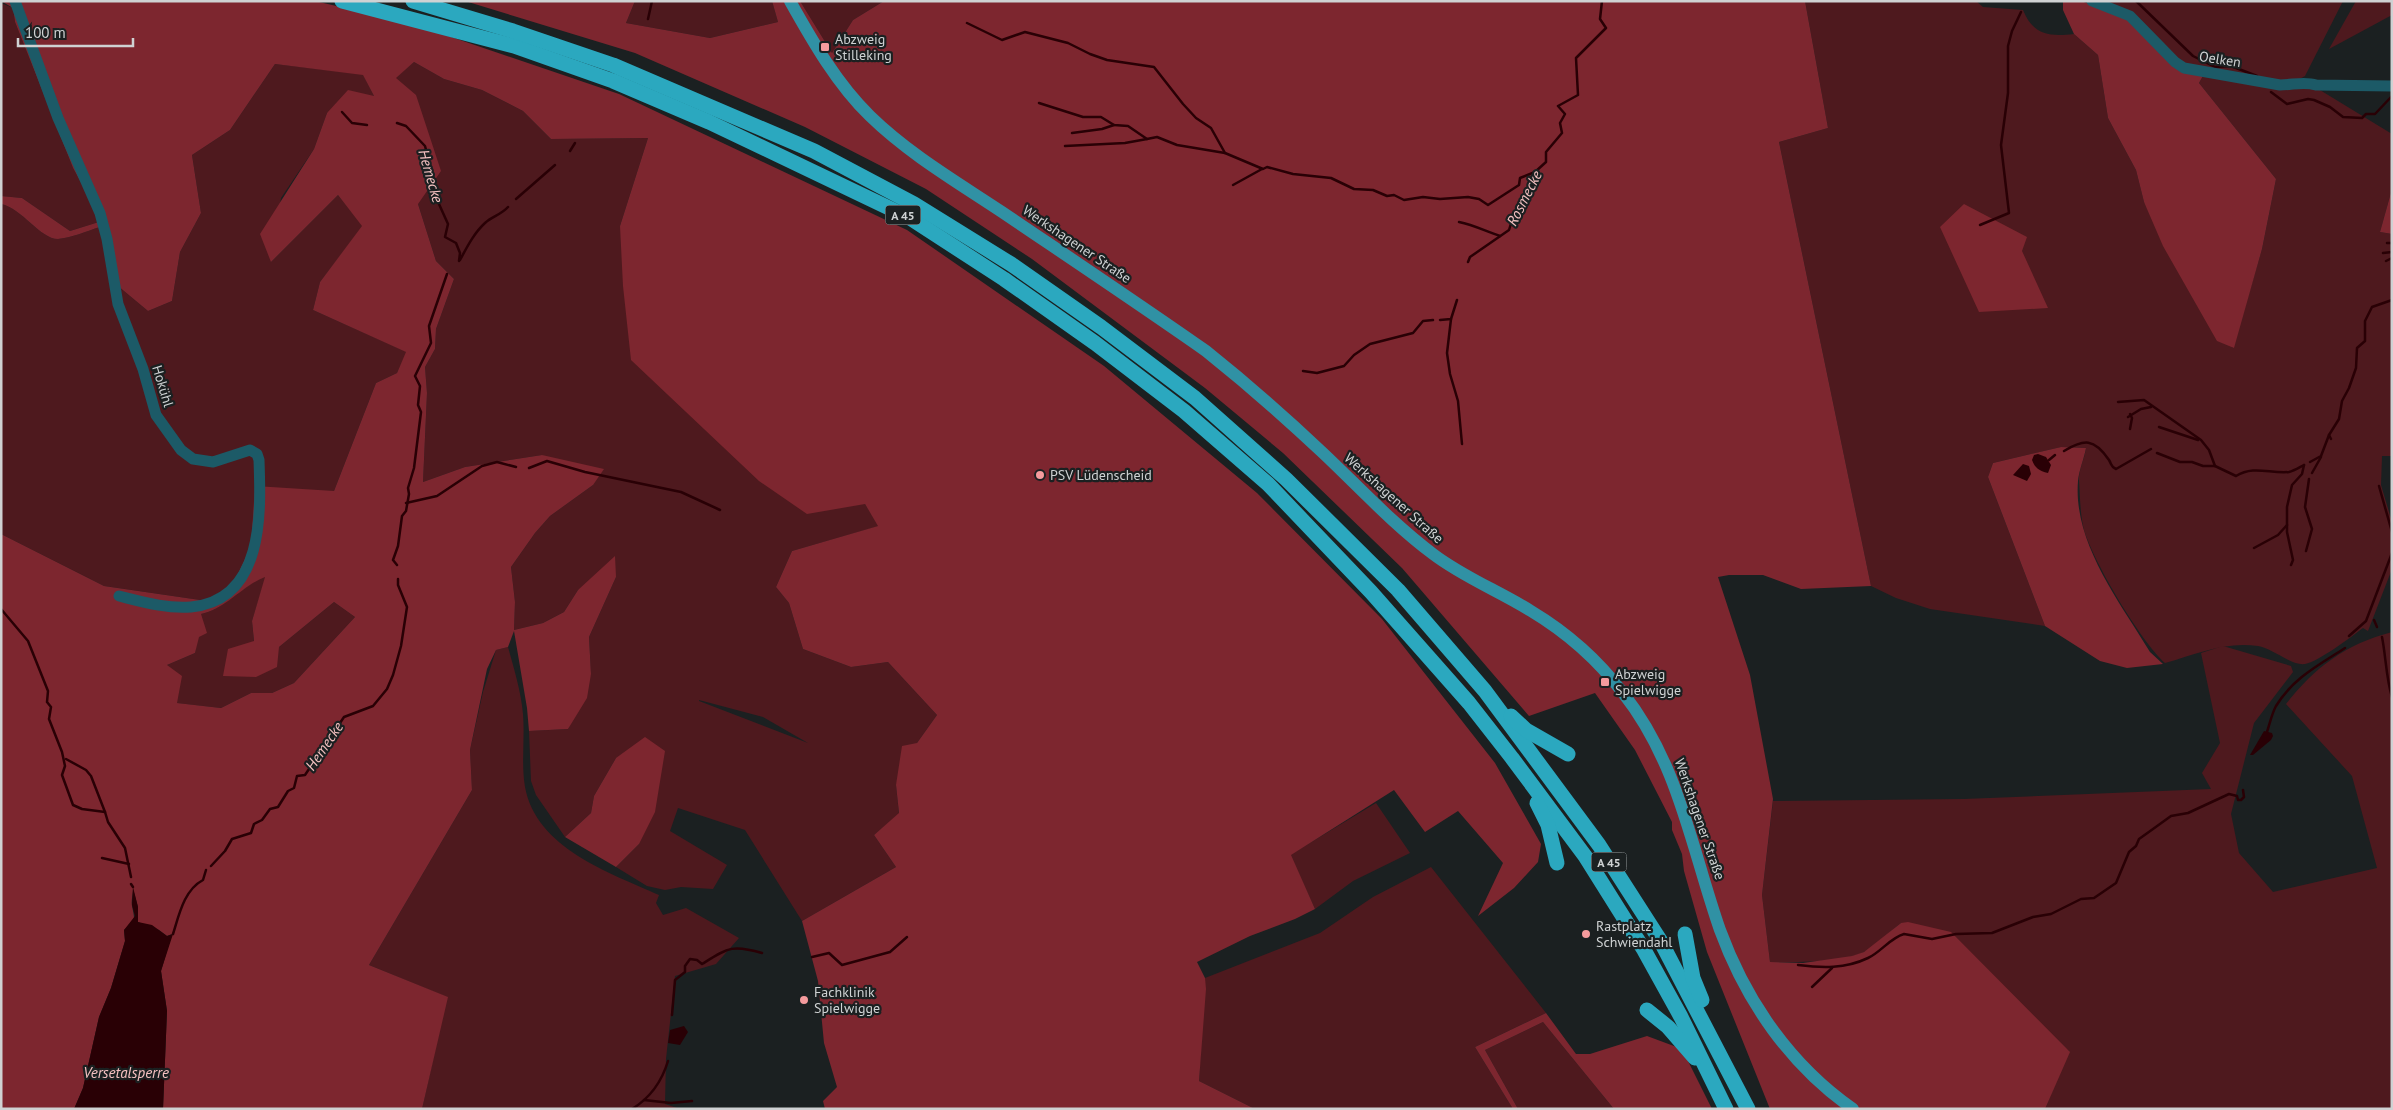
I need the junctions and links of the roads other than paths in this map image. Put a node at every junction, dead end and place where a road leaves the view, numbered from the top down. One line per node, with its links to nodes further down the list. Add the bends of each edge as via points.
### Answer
1 (15, 1): 7 (street, Hokühl, via 58,118 100,213 118,304 143,369 156,415 181,450 193,459 213,462 250,450 257,454 259,460 255,547 247,571 235,586 217,599 190,607 161,606)
2 (342, 1): 10 (highway, A 45, via 514,46 613,81 717,126 917,223 1004,279 1184,412 1268,484 1371,592 1469,702)
3 (413, 1): 8 (highway, A 45, via 613,65 724,111 814,151 906,200 1011,264 1102,327 1195,398 1286,479 1398,590)
4 (790, 1): 18 (main road, Werkshagener Straße, via 844,86 891,135 1206,350 1433,554 1553,626 1598,663 1636,710 1667,765 1720,929 1751,998 1794,1057)
5 (2092, 1): 6 (street, Oelken, via 2130,16 2184,68 2280,84)
6 (2392, 86)
7 (119, 596)
8 (1485, 691): 9 (highway, via 1526,730); 14 (highway, A 45, via 1599,845 1660,940)
9 (1568, 754)
10 (1512, 758): 11 (highway, via 1548,825); 15 (highway, A 45, via 1585,856 1644,950)
11 (1557, 863)
12 (1685, 934): 14 (highway, via 1692,978 1711,1019)
13 (1647, 1010): 15 (highway, via 1691,1051)
14 (1715, 1044): 17 (highway, A 45)
15 (1715, 1084): 16 (highway, A 45)
16 (1726, 1109)
17 (1748, 1109)
18 (1853, 1109)

